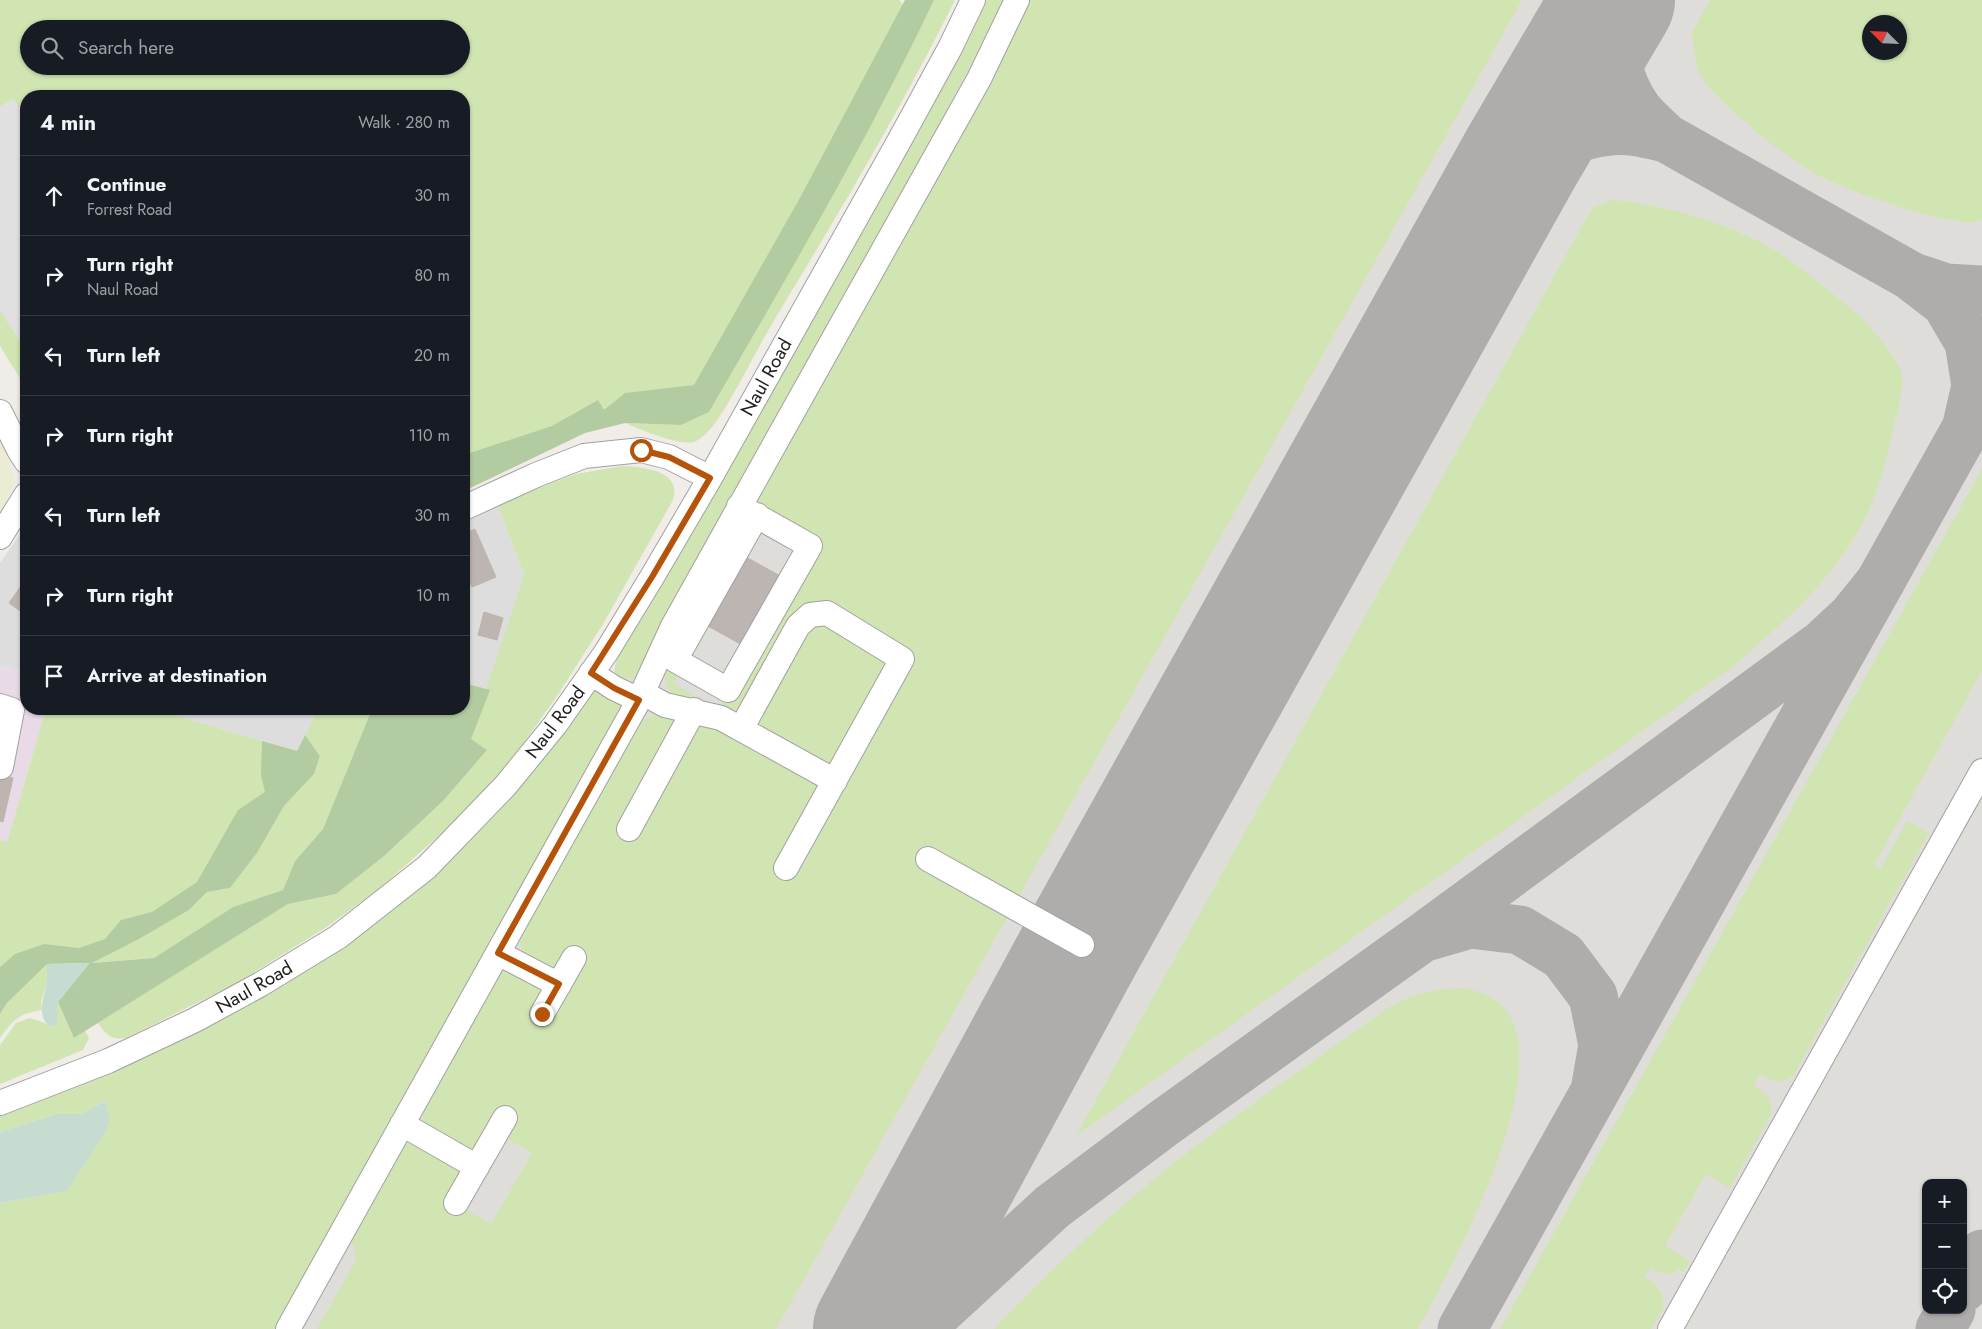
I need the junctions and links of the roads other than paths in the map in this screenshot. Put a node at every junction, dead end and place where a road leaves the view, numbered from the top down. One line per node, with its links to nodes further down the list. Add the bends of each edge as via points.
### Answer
1 (973, 0): 5 (street, Naul Road, via 898,144)
2 (1017, 0): 8 (street)
3 (0, 412): 4 (street)
4 (20, 452)
5 (710, 478): 7 (street, via 669,457 641,450 584,456); 10 (street, Naul Road)
6 (20, 505): 9 (street)
7 (470, 505)
8 (748, 511): 8 (street, via 810,546 728,690 675,660); 11 (street, via 673,626)
9 (0, 537)
10 (591, 673): 11 (street, via 614,688); 26 (street, Naul Road, via 555,725 506,785 427,867 338,937 195,1020 108,1061)
11 (641, 696): 13 (street, via 665,705); 22 (street)
12 (0, 706): 15 (street, via 12,710)
13 (694, 710): 14 (street, via 721,718); 18 (street)
14 (741, 729): 17 (street); 17 (street, via 798,626 810,615 827,613 902,659)
15 (1, 767)
16 (1982, 771): 32 (street)
17 (835, 781): 20 (street)
18 (629, 829)
19 (928, 859): 21 (street)
20 (786, 868)
21 (1082, 946)
22 (498, 953): 24 (street); 28 (street)
23 (574, 958): 24 (street)
24 (559, 984): 25 (street)
25 (542, 1014)
26 (0, 1103)
27 (505, 1118): 29 (street)
28 (402, 1124): 29 (street); 31 (street)
29 (477, 1167): 30 (street)
30 (456, 1203)
31 (288, 1329)
32 (1670, 1329)

